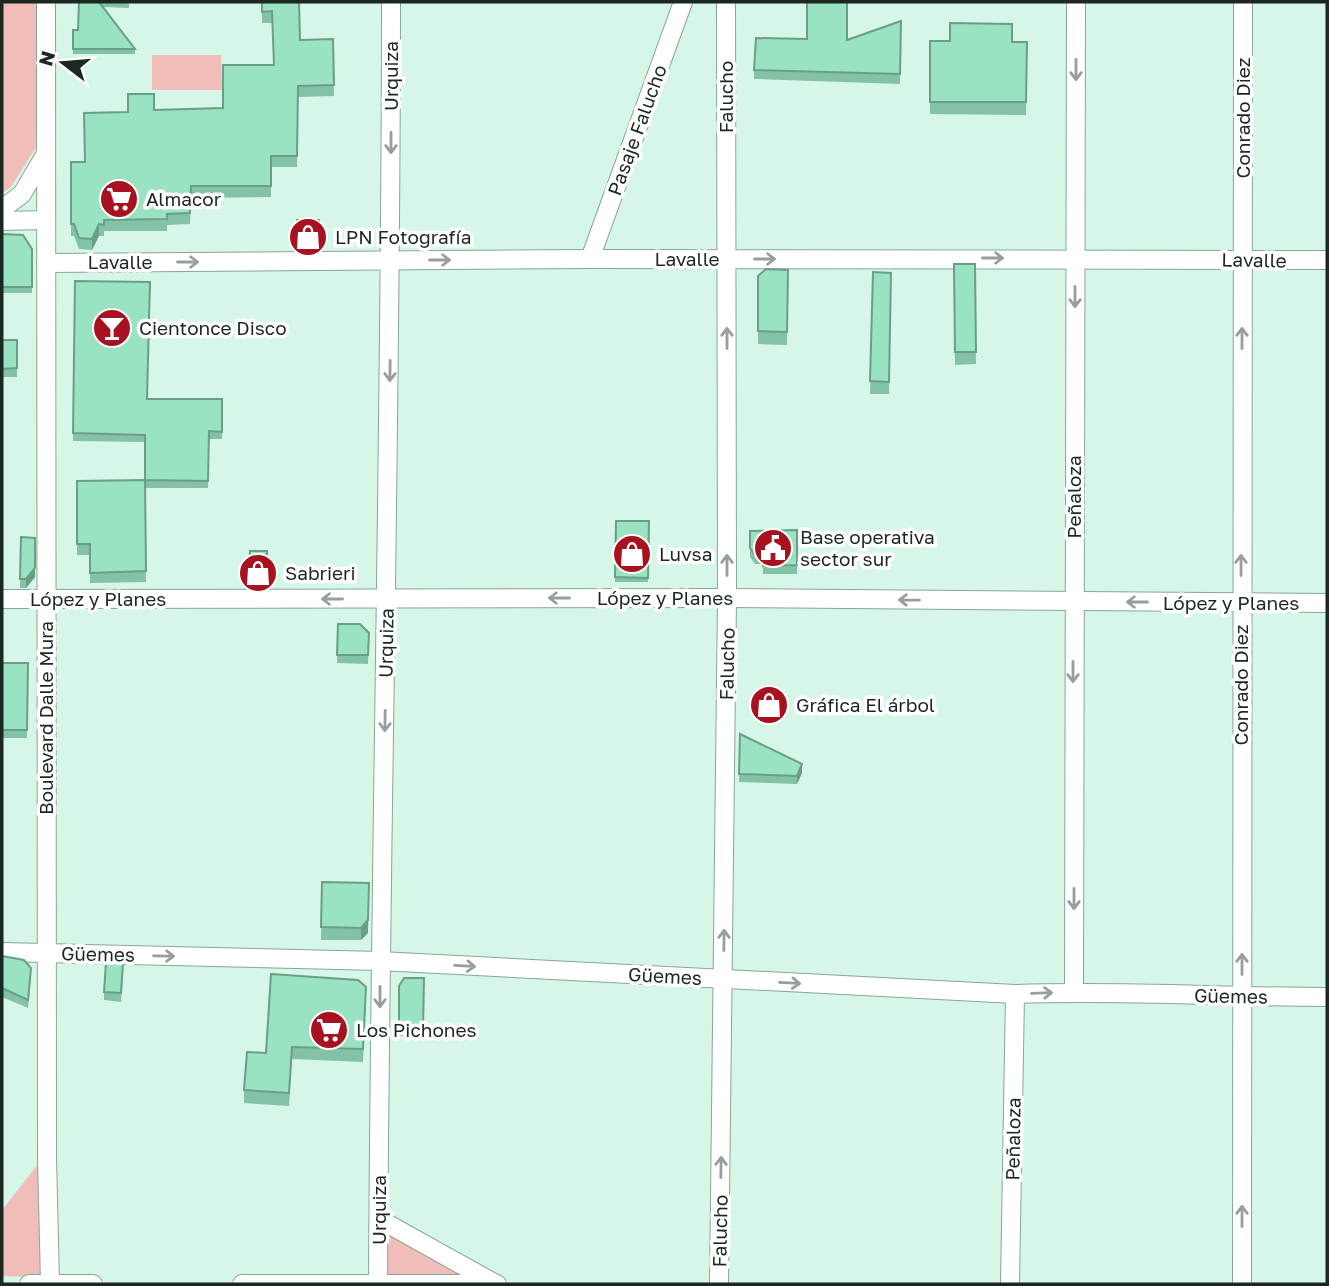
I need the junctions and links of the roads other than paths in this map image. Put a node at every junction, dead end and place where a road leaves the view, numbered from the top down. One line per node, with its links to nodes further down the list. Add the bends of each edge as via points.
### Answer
1 (46, 2): 7 (street, Boulevard Dalle Mura)
2 (391, 2): 15 (street, Urquiza, one-way to 15)
3 (683, 2): 12 (street, Pasaje Falucho)
4 (726, 2): 13 (street, Falucho)
5 (1076, 2): 11 (street, Peñaloza, one-way to 11)
6 (1243, 2): 14 (street, Conrado Diez)
7 (47, 152): 8 (street, via 22,194); 9 (street, Boulevard Dalle Mura)
8 (2, 209)
9 (46, 220): 10 (street); 17 (street, Boulevard Dalle Mura)
10 (2, 221)
11 (1076, 258): 13 (street, Lavalle, one-way to 11); 14 (street, Lavalle); 22 (street, Peñaloza, one-way to 22)
12 (590, 259): 13 (street, Lavalle); 15 (street, Lavalle, one-way to 12)
13 (727, 259): 19 (street, Falucho, one-way to 13)
14 (1242, 259): 16 (street, Lavalle); 23 (street, Conrado Diez, one-way to 14)
15 (391, 260): 17 (street, Lavalle, one-way to 15); 18 (street, Urquiza, one-way to 18)
16 (1327, 260)
17 (46, 263): 21 (street, Boulevard Dalle Mura)
18 (387, 598): 19 (street, López y Planes, one-way to 18); 21 (street, López y Planes, one-way to 21); 27 (street, Urquiza, one-way to 27)
19 (727, 598): 22 (street, López y Planes, one-way to 19); 28 (street, Falucho, one-way to 19)
20 (2, 599): 21 (street, López y Planes)
21 (46, 599): 26 (street, Boulevard Dalle Mura)
22 (1073, 602): 23 (street, López y Planes, one-way to 22); 29 (street, Peñaloza, one-way to 29)
23 (1241, 603): 24 (street, López y Planes); 31 (street, Conrado Diez, one-way to 23)
24 (1327, 603)
25 (2, 952): 26 (street, Güemes)
26 (47, 953): 27 (street, Güemes, one-way to 27); 35 (street, Boulevard Dalle Mura)
27 (380, 961): 28 (street, Güemes, one-way to 28); 33 (street, Urquiza, one-way to 33)
28 (724, 979): 30 (street, Güemes, one-way to 30); 40 (street, Falucho, one-way to 28)
29 (1074, 992): 30 (street, Güemes, one-way to 29); 31 (street, Güemes)
30 (1015, 994): 41 (street, Peñaloza)
31 (1242, 997): 32 (street, Güemes); 42 (street, Conrado Diez, one-way to 31)
32 (1327, 997)
33 (379, 1219): 38 (street, Urquiza); 39 (street)
34 (29, 1284): 35 (street)
35 (50, 1284): 36 (street)
36 (93, 1284)
37 (242, 1284): 38 (street)
38 (379, 1284): 39 (street)
39 (497, 1284)
40 (719, 1284)
41 (1010, 1284)
42 (1242, 1284)

